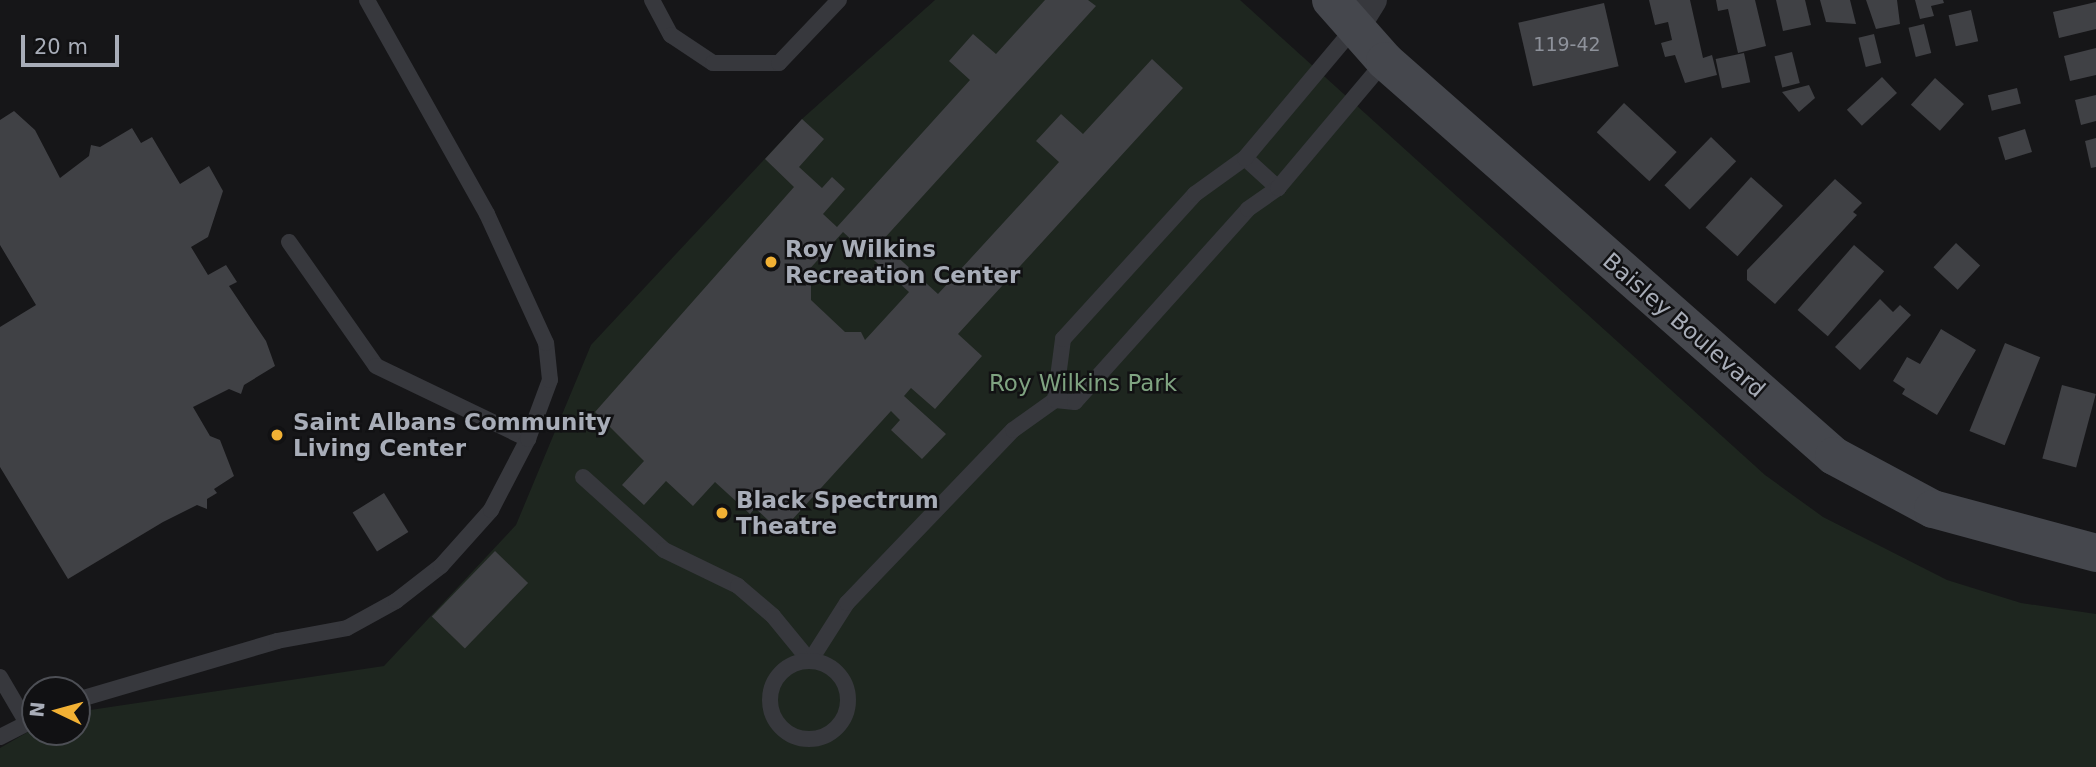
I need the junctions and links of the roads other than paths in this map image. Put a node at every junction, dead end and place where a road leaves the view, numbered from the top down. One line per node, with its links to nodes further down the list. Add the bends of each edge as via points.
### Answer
1 (367, 0): 10 (lane, via 487,214 546,343 550,380)
2 (652, 0): 3 (lane, via 671,35 713,63 779,63)
3 (839, 0)
4 (1353, 9): 5 (street, Baisley Boulevard); 6 (lane)
5 (1385, 61): 7 (lane); 12 (street, Baisley Boulevard, via 1834,456 1933,509)
6 (1245, 158): 7 (lane); 9 (lane, via 1195,194 1063,339)
7 (1278, 188): 9 (lane, via 1248,209 1075,402)
8 (289, 242): 10 (lane, via 376,366)
9 (1055, 400): 13 (lane, via 1013,430 847,603)
10 (528, 439): 15 (lane, via 491,510 441,566 396,601 347,628 278,641)
11 (583, 477): 13 (lane, via 664,550 738,586 773,616)
12 (2096, 553)
13 (810, 661): 13 (lane, via 785,669 771,691 781,728 804,740 830,734 849,702 833,668)
14 (0, 677): 16 (lane)
15 (91, 697)
16 (21, 707)
17 (21, 726): 18 (lane)
18 (0, 737)

